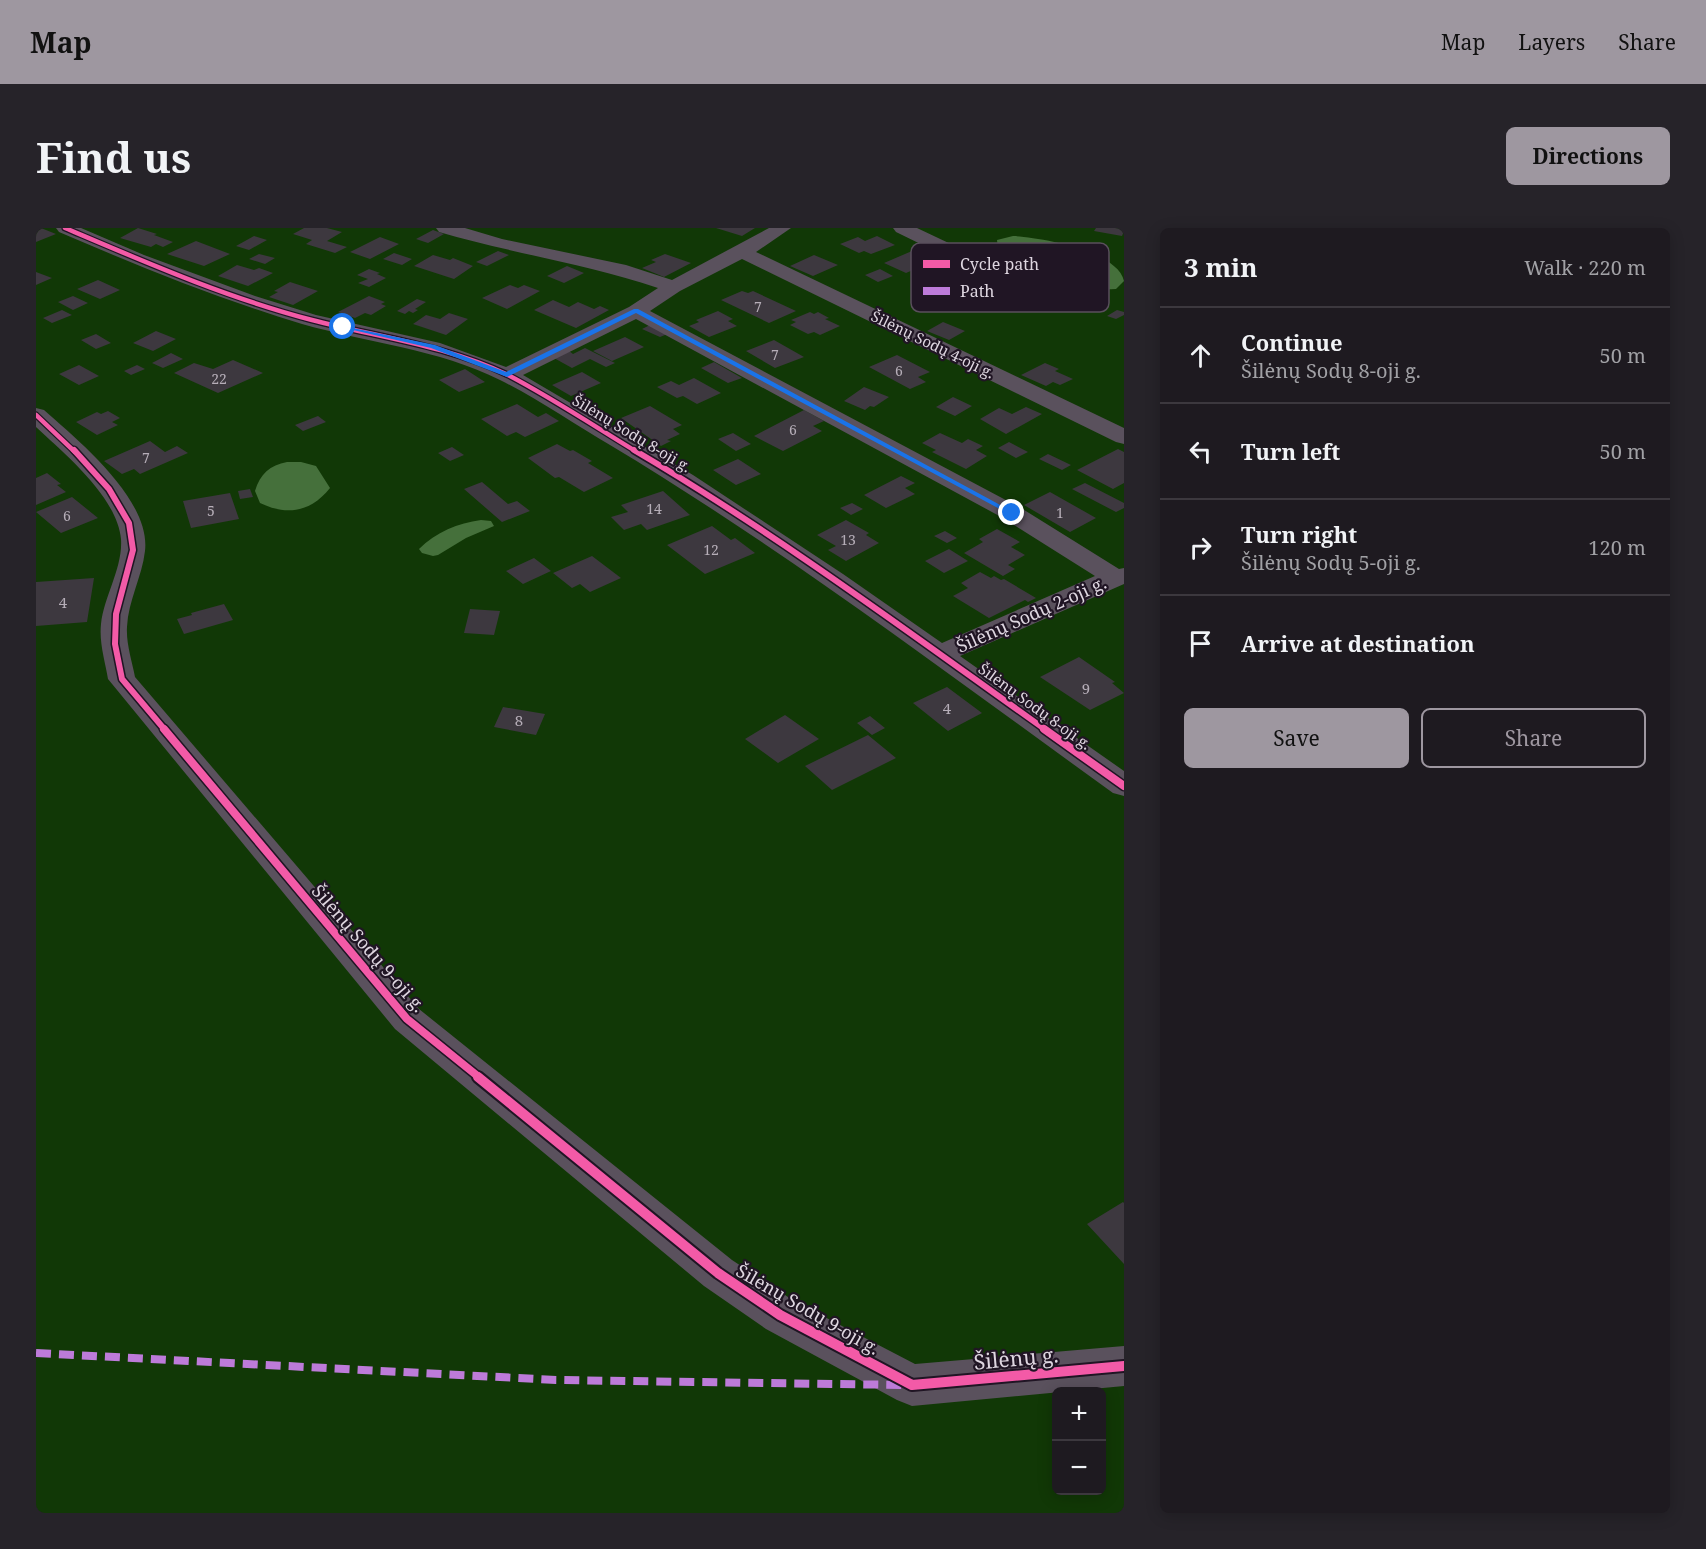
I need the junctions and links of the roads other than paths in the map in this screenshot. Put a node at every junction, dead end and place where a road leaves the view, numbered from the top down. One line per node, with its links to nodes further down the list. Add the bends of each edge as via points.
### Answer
1 (65, 228): 9 (street, Šilėnų Sodų 8-oji g., via 248,300 322,322 433,347)
2 (445, 228): 7 (street, via 499,244 619,269)
3 (782, 228): 6 (street)
4 (902, 228): 5 (street)
5 (933, 243)
6 (742, 252): 7 (street); 11 (street, Šilėnų Sodų 4-oji g.)
7 (673, 287): 8 (street)
8 (636, 311): 9 (street); 12 (street, via 1012,513)
9 (507, 375): 13 (street, Šilėnų Sodų 8-oji g., via 685,480)
10 (36, 415): 16 (street, Šilėnų Sodų 9-oji g., via 69,445 122,505 133,539 113,626 122,679 407,1019 718,1274 780,1315)
11 (1124, 437)
12 (1119, 577): 13 (street, Šilėnų Sodų 2-oji g.)
13 (940, 654): 14 (street, Šilėnų Sodų 8-oji g.)
14 (1124, 786)
15 (1124, 1366): 16 (street, Šilėnų g.)
16 (912, 1385)

